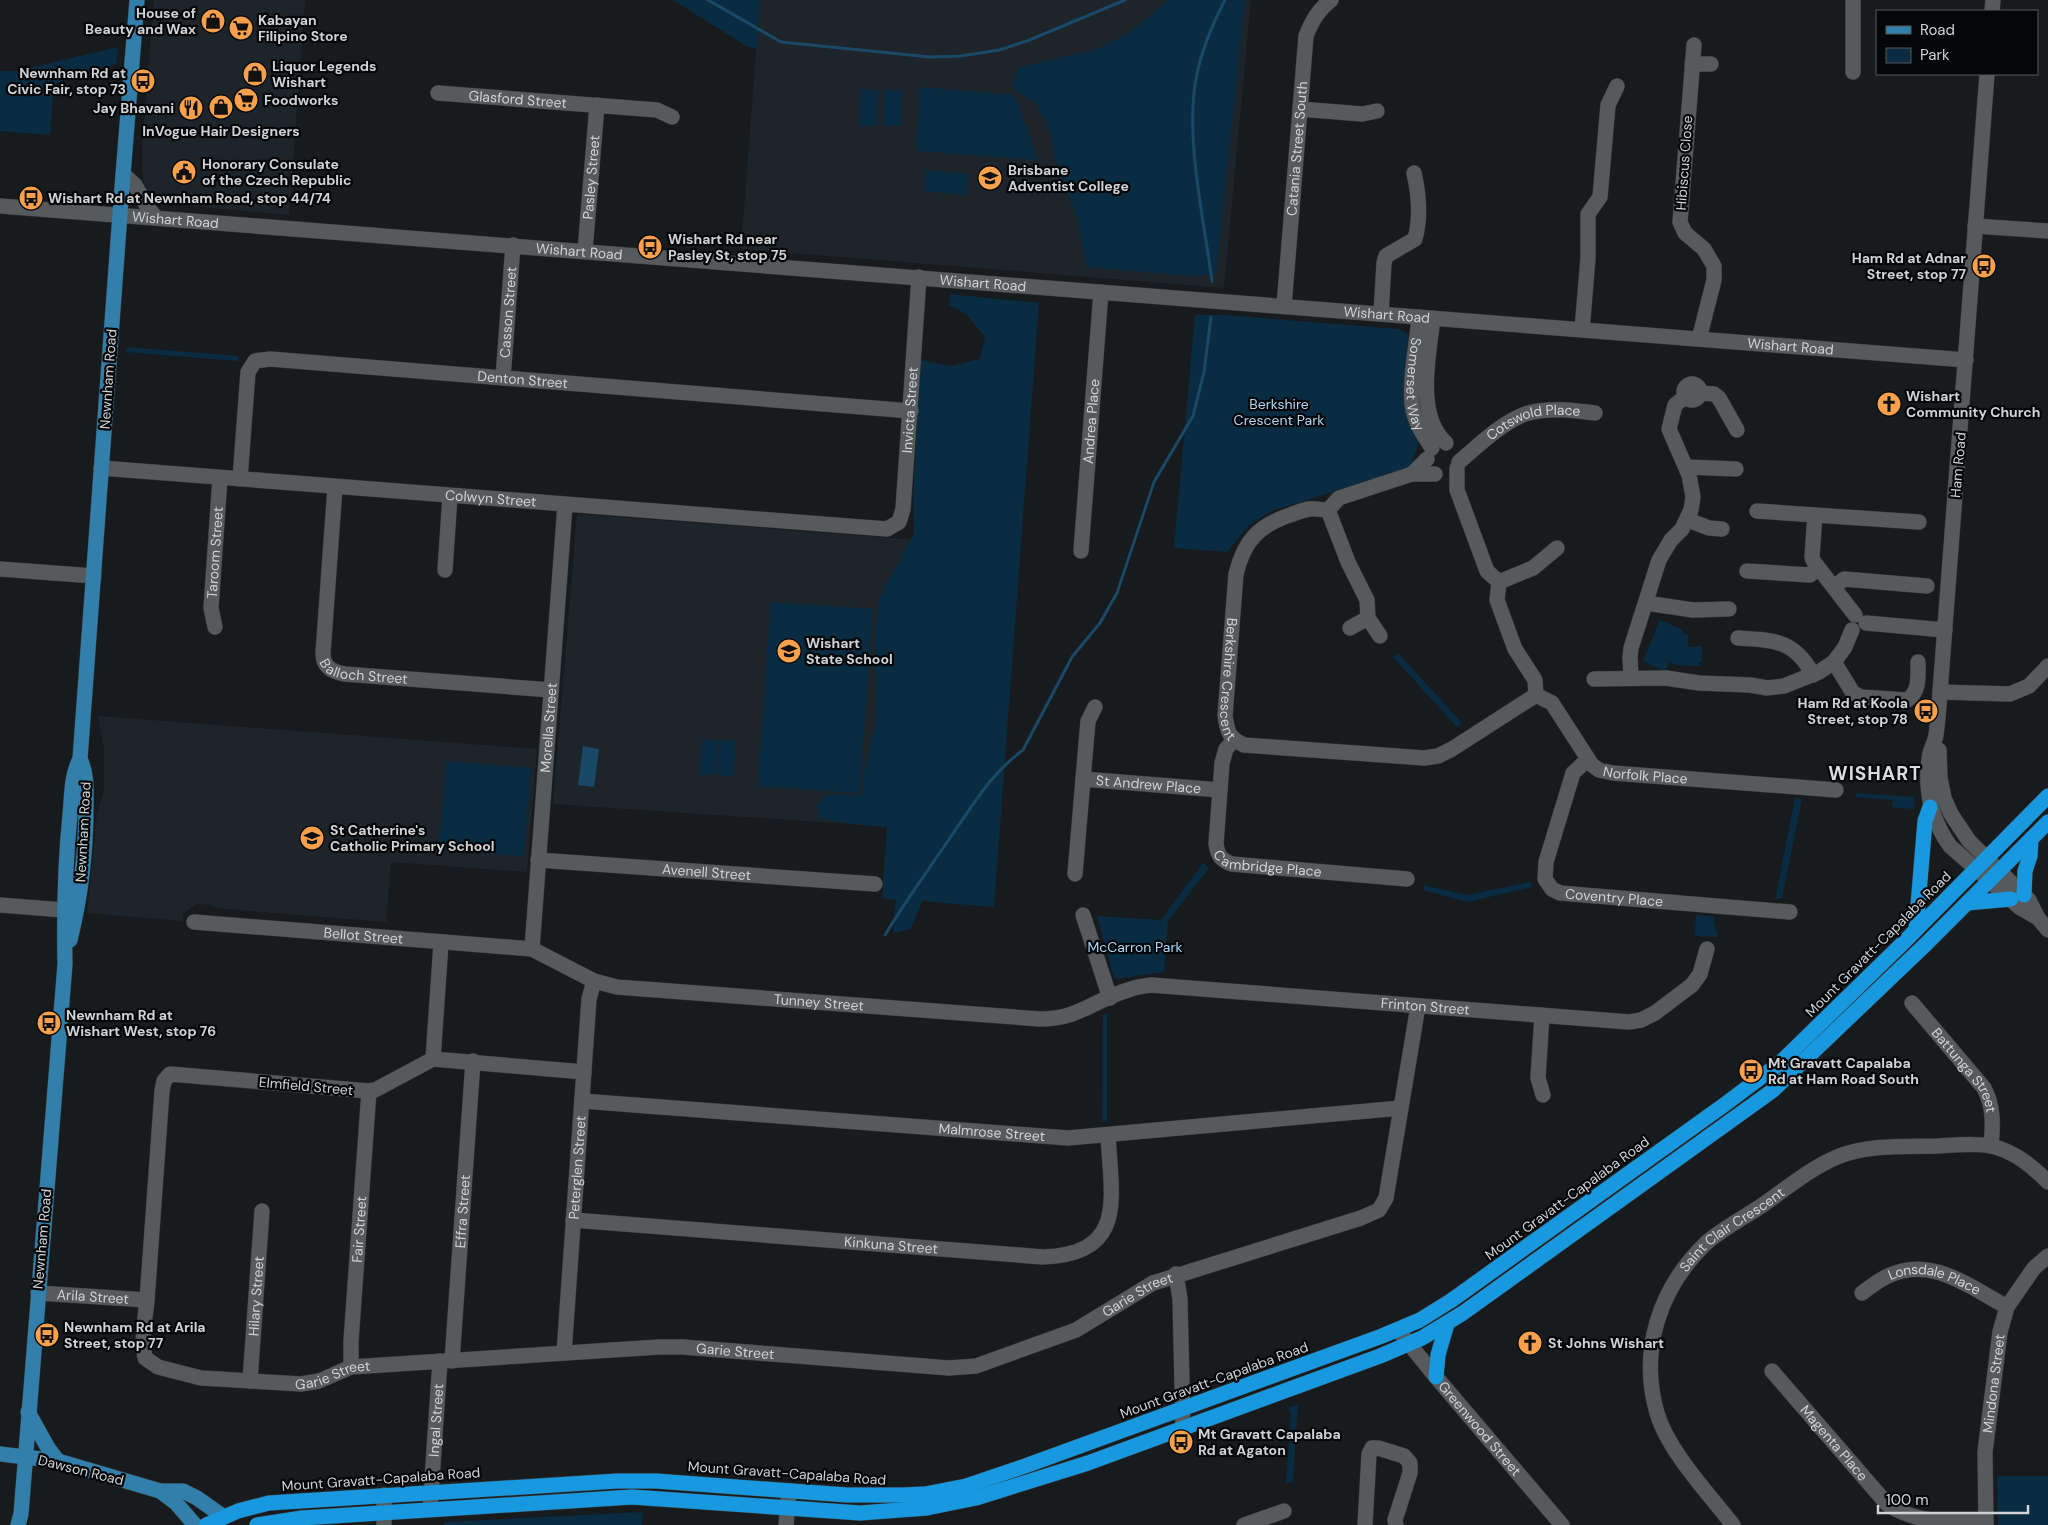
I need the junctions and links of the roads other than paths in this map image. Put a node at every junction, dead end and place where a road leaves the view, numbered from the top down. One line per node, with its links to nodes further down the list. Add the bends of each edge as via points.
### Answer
1 (138, 0): 16 (main road, Newnham Road)
2 (1331, 0): 12 (street, Catania Street South, via 1321,7 1306,36)
3 (1853, 0): 7 (street)
4 (1694, 45): 5 (street, Hibiscus Close)
5 (1692, 64): 6 (street); 30 (street, Hibiscus Close, via 1680,222 1685,233 1709,255 1715,273)
6 (1711, 64)
7 (1853, 72)
8 (1987, 75): 20 (street, Ham Road)
9 (1617, 86): 29 (street, via 1608,105 1600,196 1588,214)
10 (438, 93): 11 (street, Glasford Street)
11 (597, 105): 14 (street, Glasford Street, via 657,110); 23 (street, Pasley Street)
12 (1300, 109): 13 (street, via 1362,114); 26 (street, Catania Street South)
13 (1377, 111)
14 (672, 117)
15 (1414, 173): 27 (street, via 1419,195 1418,228 1415,239 1386,256)
16 (123, 174): 18 (main road, Newnham Road); 19 (street, via 135,185)
17 (0, 206): 18 (street, Wishart Road)
18 (120, 215): 19 (street, Wishart Road); 40 (main road, Newnham Road)
19 (156, 218): 22 (street, Wishart Road)
20 (1975, 226): 21 (street); 31 (street, Ham Road)
21 (2048, 231)
22 (513, 246): 23 (street, Wishart Road); 32 (street, Casson Street)
23 (585, 251): 24 (street, Wishart Road)
24 (919, 277): 25 (street, Wishart Road); 33 (street, Invicta Street)
25 (1101, 292): 26 (street, Wishart Road); 58 (street, Andrea Place)
26 (1284, 306): 27 (street, Wishart Road)
27 (1380, 314): 28 (street, Wishart Road)
28 (1426, 317): 29 (street, Wishart Road); 37 (street, Somerset Way, via 1426,384)
29 (1582, 330): 30 (street, Wishart Road)
30 (1698, 339): 31 (street, Wishart Road)
31 (1966, 360): 73 (street, Ham Road)
32 (503, 378): 33 (street, Denton Street); 45 (street, Denton Street, via 270,359 255,361 248,372)
33 (911, 411): 56 (street, Invicta Street, via 903,509 899,522 893,528)
34 (1594, 413): 36 (street, Cotswold Place, via 1559,410 1525,414)
35 (1737, 430): 39 (street, via 1714,394 1693,395 1675,405 1669,429)
36 (1476, 447): 37 (street, Cotswold Place); 38 (street, Cotswold Place)
37 (1440, 450): 38 (street, via 1458,452); 42 (street); 43 (street, via 1429,468)
38 (1458, 465): 43 (street, via 1451,474); 47 (street)
39 (1687, 467): 41 (street); 53 (street, via 1693,497)
40 (101, 468): 44 (street, Colwyn Street); 63 (main road, Newnham Road)
41 (1736, 469)
42 (1412, 474): 43 (street); 50 (street, via 1339,498)
43 (1439, 475): 47 (street)
44 (220, 478): 45 (street, Colwyn Street); 71 (street, Taroom Street, via 211,608)
45 (240, 479): 46 (street, Colwyn Street)
46 (335, 487): 48 (street, Colwyn Street); 82 (street, Balloch Street, via 323,653 328,668 345,674)
47 (1457, 490): 64 (street, via 1487,571)
48 (450, 496): 49 (street, Colwyn Street); 61 (street)
49 (566, 505): 56 (street, Colwyn Street); 82 (street, Morella Street)
50 (1328, 510): 69 (street, via 1367,600); 87 (street, Berkshire Crescent, via 1309,509 1273,521 1259,531 1240,556 1225,716 1228,734)
51 (1757, 511): 52 (street)
52 (1815, 515): 54 (street); 59 (street, via 1812,557)
53 (1688, 520): 55 (street); 67 (street, via 1663,551)
54 (1919, 522)
55 (1722, 529)
56 (881, 530)
57 (1557, 548): 64 (street, via 1533,568)
58 (1081, 551)
59 (1818, 568): 62 (street, via 1810,575); 66 (street)
60 (0, 569): 63 (street)
61 (445, 570)
62 (1747, 571)
63 (94, 576): 88 (main road, Newnham Road)
64 (1499, 582): 84 (street, via 1497,600 1515,649 1535,680)
65 (1927, 586): 66 (street, via 1844,579)
66 (1834, 587): 70 (street)
67 (1646, 603): 68 (street, via 1693,610); 80 (street, via 1631,648)
68 (1729, 609)
69 (1368, 618): 72 (street); 74 (street)
70 (1858, 623): 73 (street); 76 (street)
71 (215, 627)
72 (1350, 628)
73 (1945, 630): 83 (street, Ham Road)
74 (1380, 636)
75 (1738, 638): 79 (street, via 1772,640 1789,646 1805,659)
76 (1834, 662): 77 (street, via 1853,694 1907,700 1916,690); 79 (street)
77 (1918, 662)
78 (2048, 666): 83 (street, via 2029,686 2010,694)
79 (1813, 675): 80 (street, via 1784,686 1767,688 1666,678)
80 (1631, 678): 81 (street)
81 (1594, 679)
82 (551, 690): 98 (street, Morella Street)
83 (1940, 692): 86 (street, Ham Road)
84 (1536, 695): 87 (street, Berkshire Crescent, via 1438,756 1424,758 1244,745); 89 (street, Norfolk Place, via 1552,703)
85 (1096, 707): 90 (street, via 1088,722)
86 (1936, 736): 94 (street, Ham Road, via 1930,752); 97 (street, Ham Road, via 1940,778 1947,806 1962,832)
87 (1234, 740): 91 (street, Cambridge Place, via 1226,749 1222,763)
88 (80, 759): 107 (main road, Newnham Road, via 74,771); 116 (main road, Newnham Road, via 86,771 86,835 81,888)
89 (1588, 759): 92 (street, Norfolk Place, via 1599,770 1613,773); 108 (street, Coventry Place, via 1572,773 1546,862 1545,879 1552,889 1560,893)
90 (1083, 779): 91 (street, St Andrew Place); 100 (street, St Andrew Place)
91 (1220, 790): 102 (street, Cambridge Place, via 1216,844 1217,854 1222,860 1232,864)
92 (1836, 790)
93 (2048, 796): 97 (highway, Mount Gravatt-Capalaba Road)
94 (1930, 807): 99 (street, Ham Road, via 1950,846); 111 (highway, via 1925,821)
95 (2048, 822): 96 (highway)
96 (2031, 839): 101 (highway); 104 (highway, via 2030,856)
97 (1987, 858): 99 (highway, Mount Gravatt-Capalaba Road); 101 (street, Ham Road)
98 (538, 860): 103 (street, Avenell Street); 114 (street, Morella Street)
99 (1976, 869): 101 (street, Ham Road); 111 (highway, Mount Gravatt-Capalaba Road)
100 (1075, 874)
101 (1995, 874): 104 (street); 105 (highway)
102 (1407, 879)
103 (874, 884)
104 (2018, 897): 105 (highway); 112 (street, via 2019,907 2038,918)
105 (1967, 903): 141 (highway, via 1772,1091)
106 (0, 905): 107 (street)
107 (64, 910): 116 (main road, Newnham Road)
108 (1790, 912)
109 (1083, 915): 118 (street)
110 (194, 922): 113 (street, Bellot Street)
111 (1916, 929): 142 (highway, Mount Gravatt-Capalaba Road, via 1796,1049 1763,1076 1452,1300)
112 (2048, 930)
113 (440, 942): 114 (street, Bellot Street); 122 (street)
114 (532, 949): 117 (street, Tunney Street)
115 (1707, 949): 121 (street, Frinton Street, via 1700,974 1692,985 1641,1020 1616,1022)
116 (65, 964): 137 (main road, Newnham Road)
117 (594, 981): 118 (street, Tunney Street, via 617,987 1040,1019 1072,1015); 124 (street, Peterglen Street, via 589,999)
118 (1110, 998): 120 (street, Frinton Street, via 1151,985)
119 (1912, 1003): 131 (street, Battunga Street, via 1991,1100)
120 (1418, 1006): 121 (street, Frinton Street); 129 (street, Garie Street)
121 (1542, 1015): 127 (street, via 1538,1078)
122 (433, 1058): 123 (street); 126 (street, Elmfield Street)
123 (473, 1061): 124 (street); 145 (street, Effra Street)
124 (584, 1072): 128 (street, Peterglen Street)
125 (170, 1074): 126 (street, Elmfield Street); 139 (street, Garie Street, via 162,1091)
126 (369, 1091): 146 (street, Fair Street)
127 (1543, 1095)
128 (582, 1101): 130 (street, Malmrose Street, via 1045,1138); 134 (street, Peterglen Street)
129 (1401, 1108): 130 (street, Malmrose Street); 136 (street, Garie Street, via 1386,1198 1379,1210)
130 (1108, 1135): 134 (street, Kinkuna Street, via 1112,1206 1109,1222 1091,1244 1063,1256)
131 (1991, 1146): 132 (street, Saint Clair Crescent, via 2019,1157); 175 (street, Saint Clair Crescent, via 1872,1148 1837,1157 1706,1244 1686,1267 1656,1320 1650,1350 1651,1382 1657,1414 1667,1437)
132 (2048, 1182)
133 (262, 1211): 149 (street, Hilary Street)
134 (573, 1220): 144 (street, Peterglen Street)
135 (2048, 1256): 140 (street, Mindona Street, via 2029,1274)
136 (1176, 1274): 144 (street, Garie Street, via 1140,1289 1076,1330 976,1366 949,1368 683,1347); 150 (street, via 1180,1299)
137 (38, 1293): 139 (street, Arila Street); 151 (main road, Newnham Road)
138 (1862, 1293): 140 (street, Lonsdale Place, via 1887,1276 1901,1271 1931,1269)
139 (147, 1300): 149 (street, Garie Street, via 142,1346 150,1363 158,1368 201,1378)
140 (2007, 1307): 166 (street, Mindona Street, via 1997,1351 1985,1452)
141 (1446, 1324): 143 (highway); 148 (highway)
142 (1398, 1330): 143 (street, Greenwood Street); 150 (highway, Mount Gravatt-Capalaba Road)
143 (1409, 1344): 148 (street, Greenwood Street); 152 (highway)
144 (564, 1353): 145 (street, Garie Street)
145 (446, 1361): 146 (street, Garie Street); 158 (street, Ingal Street)
146 (351, 1367): 149 (street, Garie Street, via 319,1381 301,1384)
147 (1772, 1371): 166 (street, Magenta Place, via 1886,1504 1913,1519)
148 (1436, 1377): 174 (street, Greenwood Street)
149 (250, 1381)
150 (1182, 1408): 152 (street); 157 (highway, Mount Gravatt-Capalaba Road, via 1025,1466 945,1491 873,1496)
151 (28, 1412): 154 (main road, Newnham Road); 155 (main road)
152 (1183, 1428): 160 (highway, via 1048,1476 950,1504 879,1512)
153 (0, 1454): 154 (main road, Dawson Road)
154 (25, 1456): 155 (main road, Dawson Road); 165 (main road, Newnham Road)
155 (58, 1461): 156 (main road, Dawson Road)
156 (160, 1491): 163 (main road, Dawson Road, via 183,1491); 167 (main road, Dawson Road, via 176,1503)
157 (789, 1491): 158 (highway, Mount Gravatt-Capalaba Road, via 630,1481); 160 (street)
158 (431, 1492): 159 (highway, Mount Gravatt-Capalaba Road); 161 (street, Ingal Street)
159 (384, 1494): 163 (highway, Mount Gravatt-Capalaba Road, via 269,1503); 164 (street)
160 (787, 1508): 161 (highway, via 632,1497); 170 (street)
161 (430, 1509): 164 (highway)
162 (1284, 1511): 171 (street)
163 (224, 1517): 168 (highway, Mount Gravatt-Capalaba Road)
164 (384, 1519): 169 (highway, via 290,1519)
165 (21, 1521)
166 (1986, 1522)
167 (195, 1525)
168 (206, 1525)
169 (257, 1525)
170 (786, 1525)
171 (1244, 1525)
172 (1365, 1525): 173 (street, via 1372,1448 1404,1456 1410,1463)
173 (1396, 1525)
174 (1562, 1525)
175 (1733, 1525)

